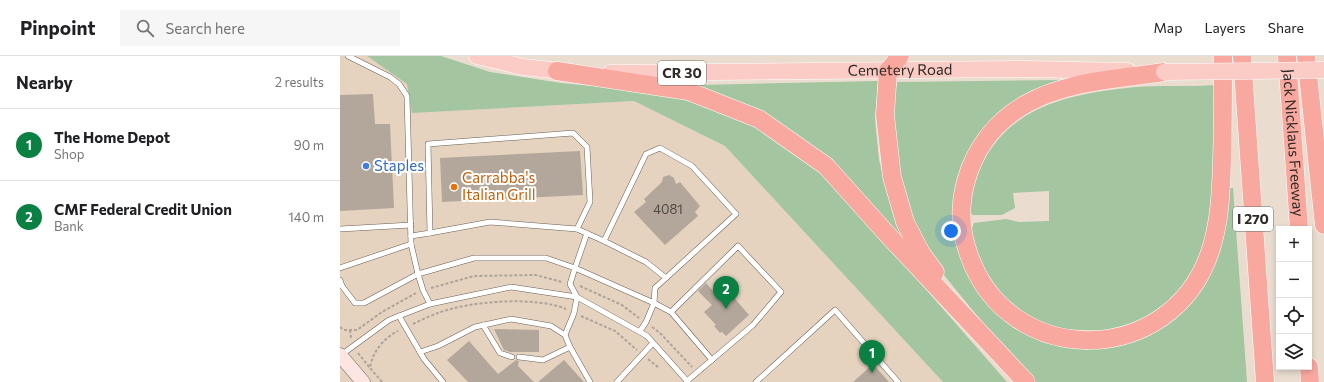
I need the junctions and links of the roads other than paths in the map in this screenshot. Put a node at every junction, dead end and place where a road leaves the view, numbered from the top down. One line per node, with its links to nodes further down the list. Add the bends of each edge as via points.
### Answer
1 (348, 56): 12 (lane, via 400,84 407,96)
2 (477, 56): 9 (main road, Cemetery Road / CR 30)
3 (900, 56): 10 (highway)
4 (1223, 56): 11 (highway, via 1223,134 1218,216 1210,252 1194,285 1171,311 1148,326 1122,336 1096,340 1068,339 1030,327 999,304 982,283 963,238 962,198 968,173 979,149 1008,115 1049,94 1078,85)
5 (1242, 56): 51 (highway, I 270)
6 (1287, 56): 14 (highway, Jack Nicklaus Freeway)
7 (1306, 56): 13 (highway)
8 (1324, 70): 11 (main road, Cemetery Road / CR 30, bridge)
9 (557, 71): 10 (main road, Cemetery Road / CR 30); 50 (highway, via 688,92 759,119 826,166)
10 (888, 72): 11 (main road, Cemetery Road / CR 30, via 1024,69); 50 (highway, via 885,115 888,142 892,177 905,222 921,253)
11 (1164, 72)
12 (411, 225): 15 (lane); 19 (lane)
13 (1324, 225)
14 (1299, 226)
15 (340, 230)
16 (577, 230): 17 (lane, via 490,222); 17 (lane, via 590,202 587,147 573,133 428,144); 18 (lane)
17 (430, 233): 19 (lane)
18 (587, 233): 20 (lane); 23 (lane)
19 (411, 236): 21 (lane)
20 (604, 241): 25 (lane, via 646,262); 25 (lane, via 646,154 660,148 692,166 736,214)
21 (411, 244): 22 (lane); 24 (lane)
22 (340, 268)
23 (574, 268): 24 (lane, via 546,258 474,258); 27 (lane, via 570,284); 28 (lane)
24 (418, 274): 26 (lane, via 364,303 355,303); 29 (lane)
25 (666, 278): 28 (lane, via 655,288)
26 (340, 280)
27 (577, 297): 29 (lane, via 511,287); 33 (lane); 34 (lane)
28 (654, 303): 30 (lane); 33 (lane)
29 (430, 304): 31 (lane)
30 (671, 312): 41 (lane); 41 (lane, via 738,246 781,292 753,325)
31 (398, 316): 37 (lane); 38 (lane)
32 (482, 325): 34 (lane, via 511,319 551,326); 37 (lane); 39 (lane, via 500,354)
33 (640, 331): 35 (lane)
34 (566, 335): 36 (lane)
35 (653, 343): 46 (lane); 47 (lane)
36 (570, 347): 40 (lane, via 543,360); 45 (lane)
37 (420, 352): 44 (lane)
38 (340, 355): 43 (main road)
39 (512, 357)
40 (519, 357)
41 (712, 360): 47 (lane)
42 (1309, 370): 52 (highway)
43 (363, 382)
44 (443, 382)
45 (590, 382)
46 (617, 382)
47 (688, 382)
48 (756, 382): 49 (lane, via 835,310)
49 (898, 382)
50 (1026, 382)
51 (1265, 382)
52 (1310, 382)

